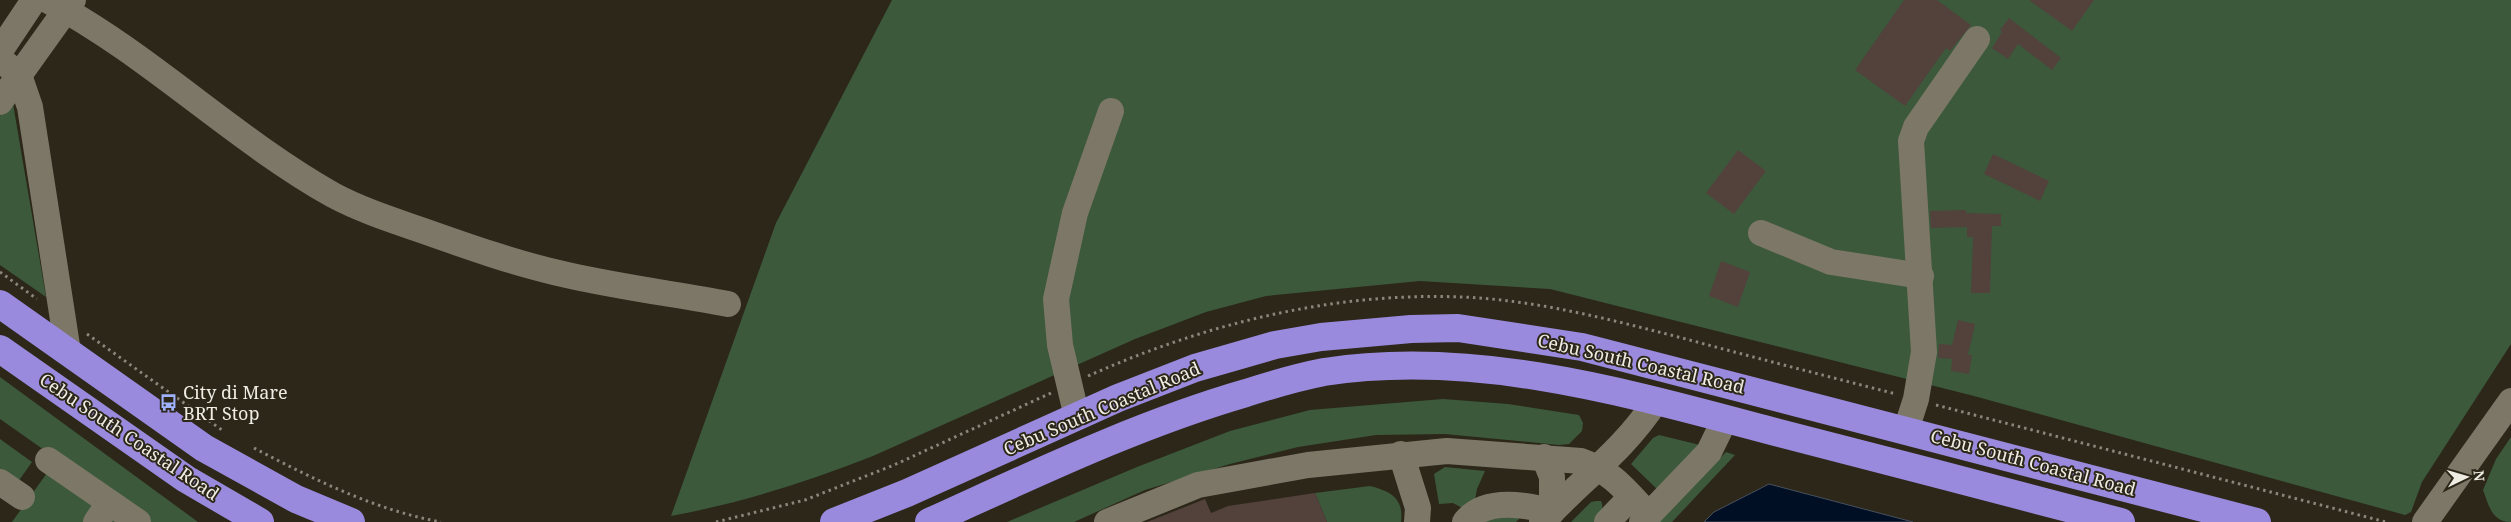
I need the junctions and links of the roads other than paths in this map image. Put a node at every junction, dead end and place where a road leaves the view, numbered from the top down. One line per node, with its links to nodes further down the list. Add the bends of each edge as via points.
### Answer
1 (34, 0): 4 (street)
2 (62, 3): 5 (street); 11 (street, via 296,172 373,213 466,246 566,275)
3 (1977, 40): 9 (street, via 1916,127 1911,141)
4 (0, 51)
5 (10, 67): 6 (street); 13 (street, via 30,107)
6 (0, 102)
7 (1111, 111): 16 (street, via 1075,212 1056,299 1060,346)
8 (1761, 233): 9 (street, via 1831,262)
9 (1920, 276): 18 (street, via 1924,352 1916,399)
10 (0, 304): 13 (highway, Cebu South Coastal Road)
11 (728, 304)
12 (0, 349): 29 (highway, Cebu South Coastal Road, via 186,479)
13 (68, 352): 30 (highway, Cebu South Coastal Road, via 204,448 296,499)
14 (2511, 401): 39 (street)
15 (1655, 402): 17 (highway, Cebu South Coastal Road); 22 (street, via 1627,440); 32 (highway, Cebu South Coastal Road, via 1574,382 1455,367 1324,372 1206,404 1130,432)
16 (1077, 417): 18 (highway, Cebu South Coastal Road, via 1195,368 1275,345 1366,332 1458,328 1582,347); 31 (highway, Cebu South Coastal Road)
17 (1726, 419): 25 (street, via 1710,452); 37 (highway, Cebu South Coastal Road)
18 (1906, 430): 38 (highway, Cebu South Coastal Road)
19 (1401, 454): 20 (street, via 1447,451); 33 (street, via 1282,468 1198,485); 34 (street, via 1416,499)
20 (1544, 457): 22 (street, via 1581,461); 27 (street, via 1552,477)
21 (48, 460): 26 (street)
22 (1599, 467): 25 (street, via 1612,475); 27 (street)
23 (0, 482): 24 (street)
24 (22, 497)
25 (1641, 511): 36 (street)
26 (102, 513): 28 (street)
27 (1547, 517): 35 (street, via 1502,505 1476,512)
28 (138, 522)
29 (260, 522)
30 (351, 522)
31 (834, 522)
32 (929, 522)
33 (1108, 522)
34 (1417, 522)
35 (1465, 522)
36 (1607, 522)
37 (2121, 522)
38 (2257, 522)
39 (2425, 522)

